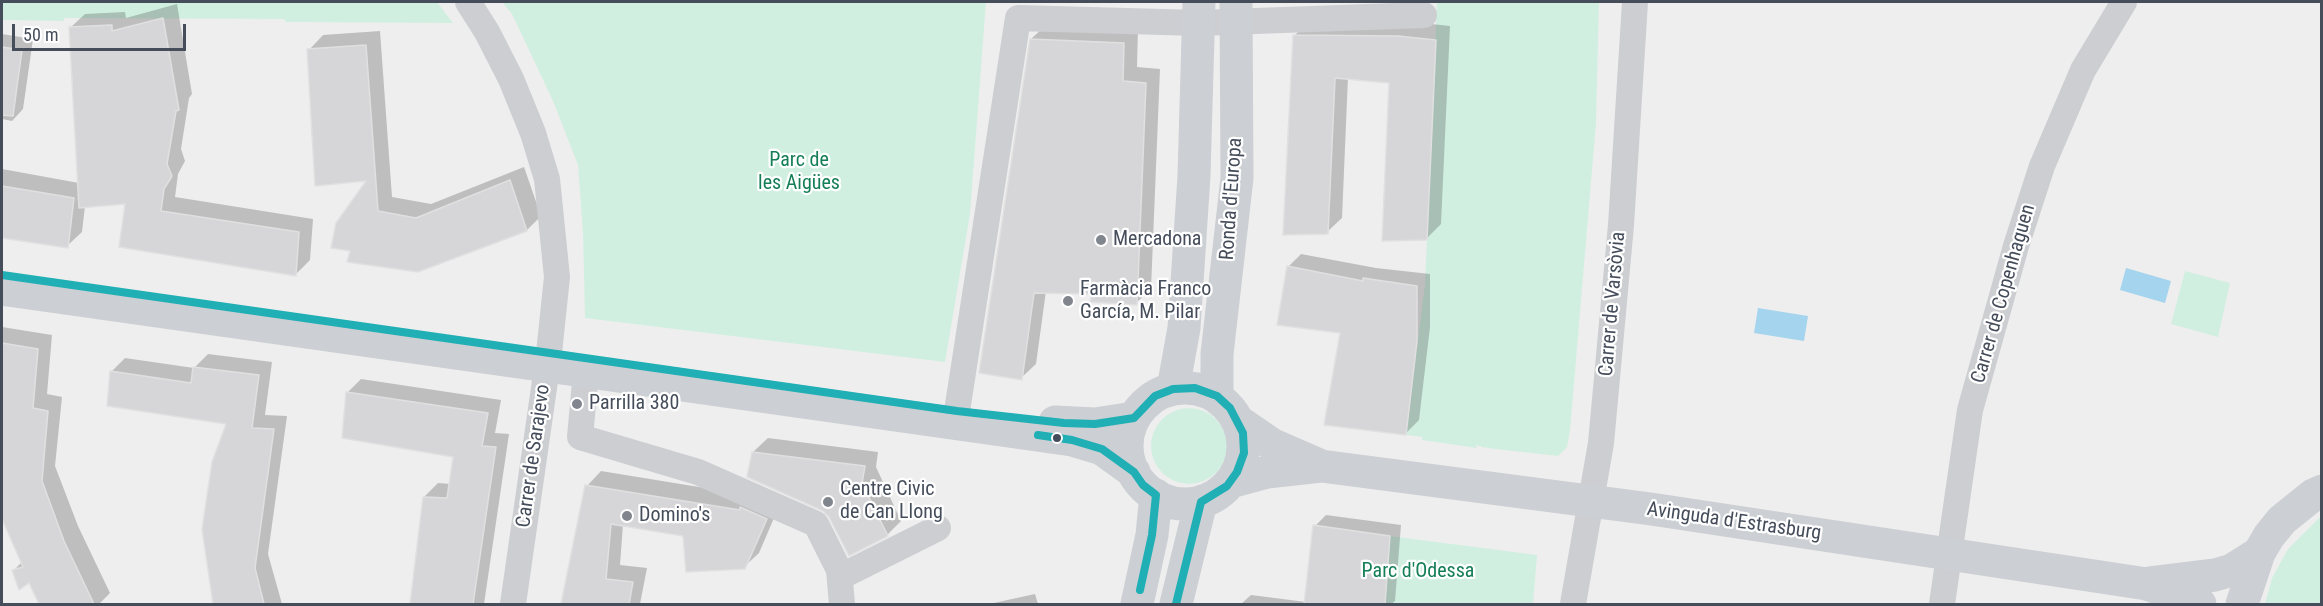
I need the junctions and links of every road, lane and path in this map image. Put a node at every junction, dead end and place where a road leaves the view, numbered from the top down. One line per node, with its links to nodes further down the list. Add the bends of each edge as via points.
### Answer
1 (468, 2): 10 (street, Carrer de Sarajevo, via 511,79 547,179 557,276)
2 (1635, 2): 23 (street, Carrer de Varsòvia, via 1621,225 1601,443)
3 (2124, 2): 26 (street, Carrer de Copenhaguen, via 2083,70 2042,166 2016,246 1970,410)
4 (1039, 10): 5 (street); 14 (street, via 1018,18)
5 (1199, 12): 6 (street); 12 (main road, Ronda d'Europa, via 1184,328)
6 (1236, 12): 7 (street); 13 (main road, Ronda d'Europa, via 1237,178 1217,354)
7 (1424, 15)
8 (2, 275): 10 (main road)
9 (2, 289): 10 (main road, via 480,356)
10 (548, 359): 11 (main road); 14 (main road); 29 (street, Carrer de Sarajevo)
11 (586, 371): 18 (main road, via 1072,440 1102,449); 27 (street, via 580,437 698,472 816,524)
12 (1173, 388): 13 (main road, via 1195,388); 15 (main road, via 1155,396)
13 (1217, 396): 16 (main road)
14 (957, 411): 15 (main road, via 1064,423 1095,424)
15 (1134, 418): 18 (main road, via 1127,445)
16 (1238, 421): 17 (main road, Avinguda d'Estrasburg, via 1273,445); 19 (main road, via 1244,453)
17 (1321, 466): 19 (main road, Avinguda d'Estrasburg, via 1268,472); 23 (main road, Avinguda d'Estrasburg)
18 (1134, 472): 21 (main road)
19 (1230, 482): 22 (main road)
20 (2322, 491): 25 (main road, via 2282,520)
21 (1156, 495): 22 (main road, via 1174,503); 31 (main road)
22 (1201, 502): 32 (main road)
23 (1591, 502): 26 (main road, Avinguda d'Estrasburg); 33 (street, Carrer de Varsòvia)
24 (938, 528): 27 (street)
25 (2259, 553): 28 (main road, Avinguda d'Estrasburg, via 2232,570 2215,575); 36 (main road)
26 (1951, 554): 28 (main road, Avinguda d'Estrasburg); 34 (street, Carrer de Copenhaguen)
27 (840, 577): 30 (street)
28 (2147, 584): 35 (main road, Avinguda d'Estrasburg)
29 (513, 604)
30 (843, 604)
31 (1137, 604)
32 (1176, 604)
33 (1573, 604)
34 (1942, 604)
35 (2200, 604)
36 (2242, 604)

